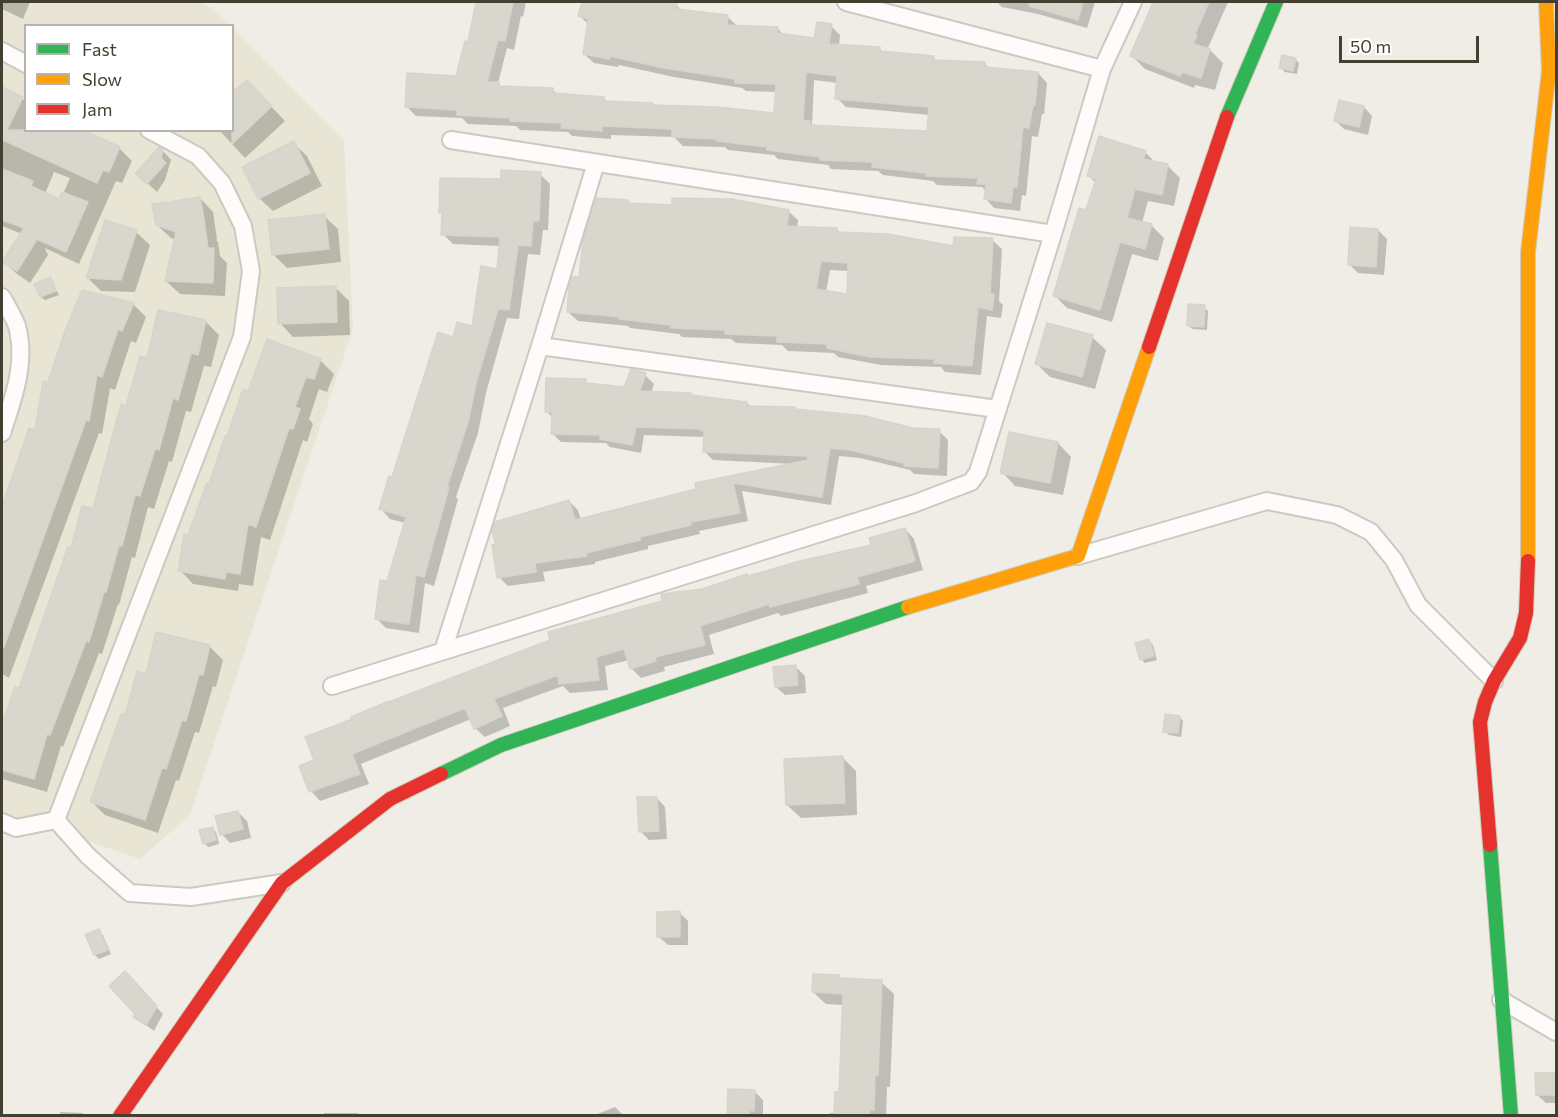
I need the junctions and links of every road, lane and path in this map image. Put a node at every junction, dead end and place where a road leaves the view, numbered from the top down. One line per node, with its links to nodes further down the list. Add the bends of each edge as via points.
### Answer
1 (846, 2): 7 (street)
2 (1133, 2): 7 (street)
3 (1276, 2): 16 (street, via 1226,119)
4 (1546, 2): 18 (street, via 1549,71 1528,252 1528,590 1520,638)
5 (2, 51): 6 (street)
6 (24, 63)
7 (1102, 69): 11 (street)
8 (154, 132): 20 (street, via 198,156 222,183 243,226 251,271 242,337)
9 (451, 140): 10 (street)
10 (596, 163): 11 (street); 13 (street)
11 (1053, 234): 14 (street)
12 (2, 297): 15 (street, via 17,326 21,356 16,389)
13 (540, 346): 14 (street); 17 (street)
14 (997, 409): 17 (street, via 978,472 971,482 958,488)
15 (2, 433)
16 (1078, 556): 18 (street, via 1267,501 1337,515 1371,532 1394,560 1419,605); 22 (street, via 890,612 501,745 390,800)
17 (443, 651): 19 (street)
18 (1494, 681): 23 (street, via 1480,722)
19 (332, 686)
20 (56, 820): 21 (street, via 16,828); 22 (street, via 88,856 130,893 191,897)
21 (2, 822)
22 (282, 883): 25 (street)
23 (1501, 1000): 24 (street); 26 (street)
24 (1557, 1032)
25 (120, 1116)
26 (1511, 1116)

